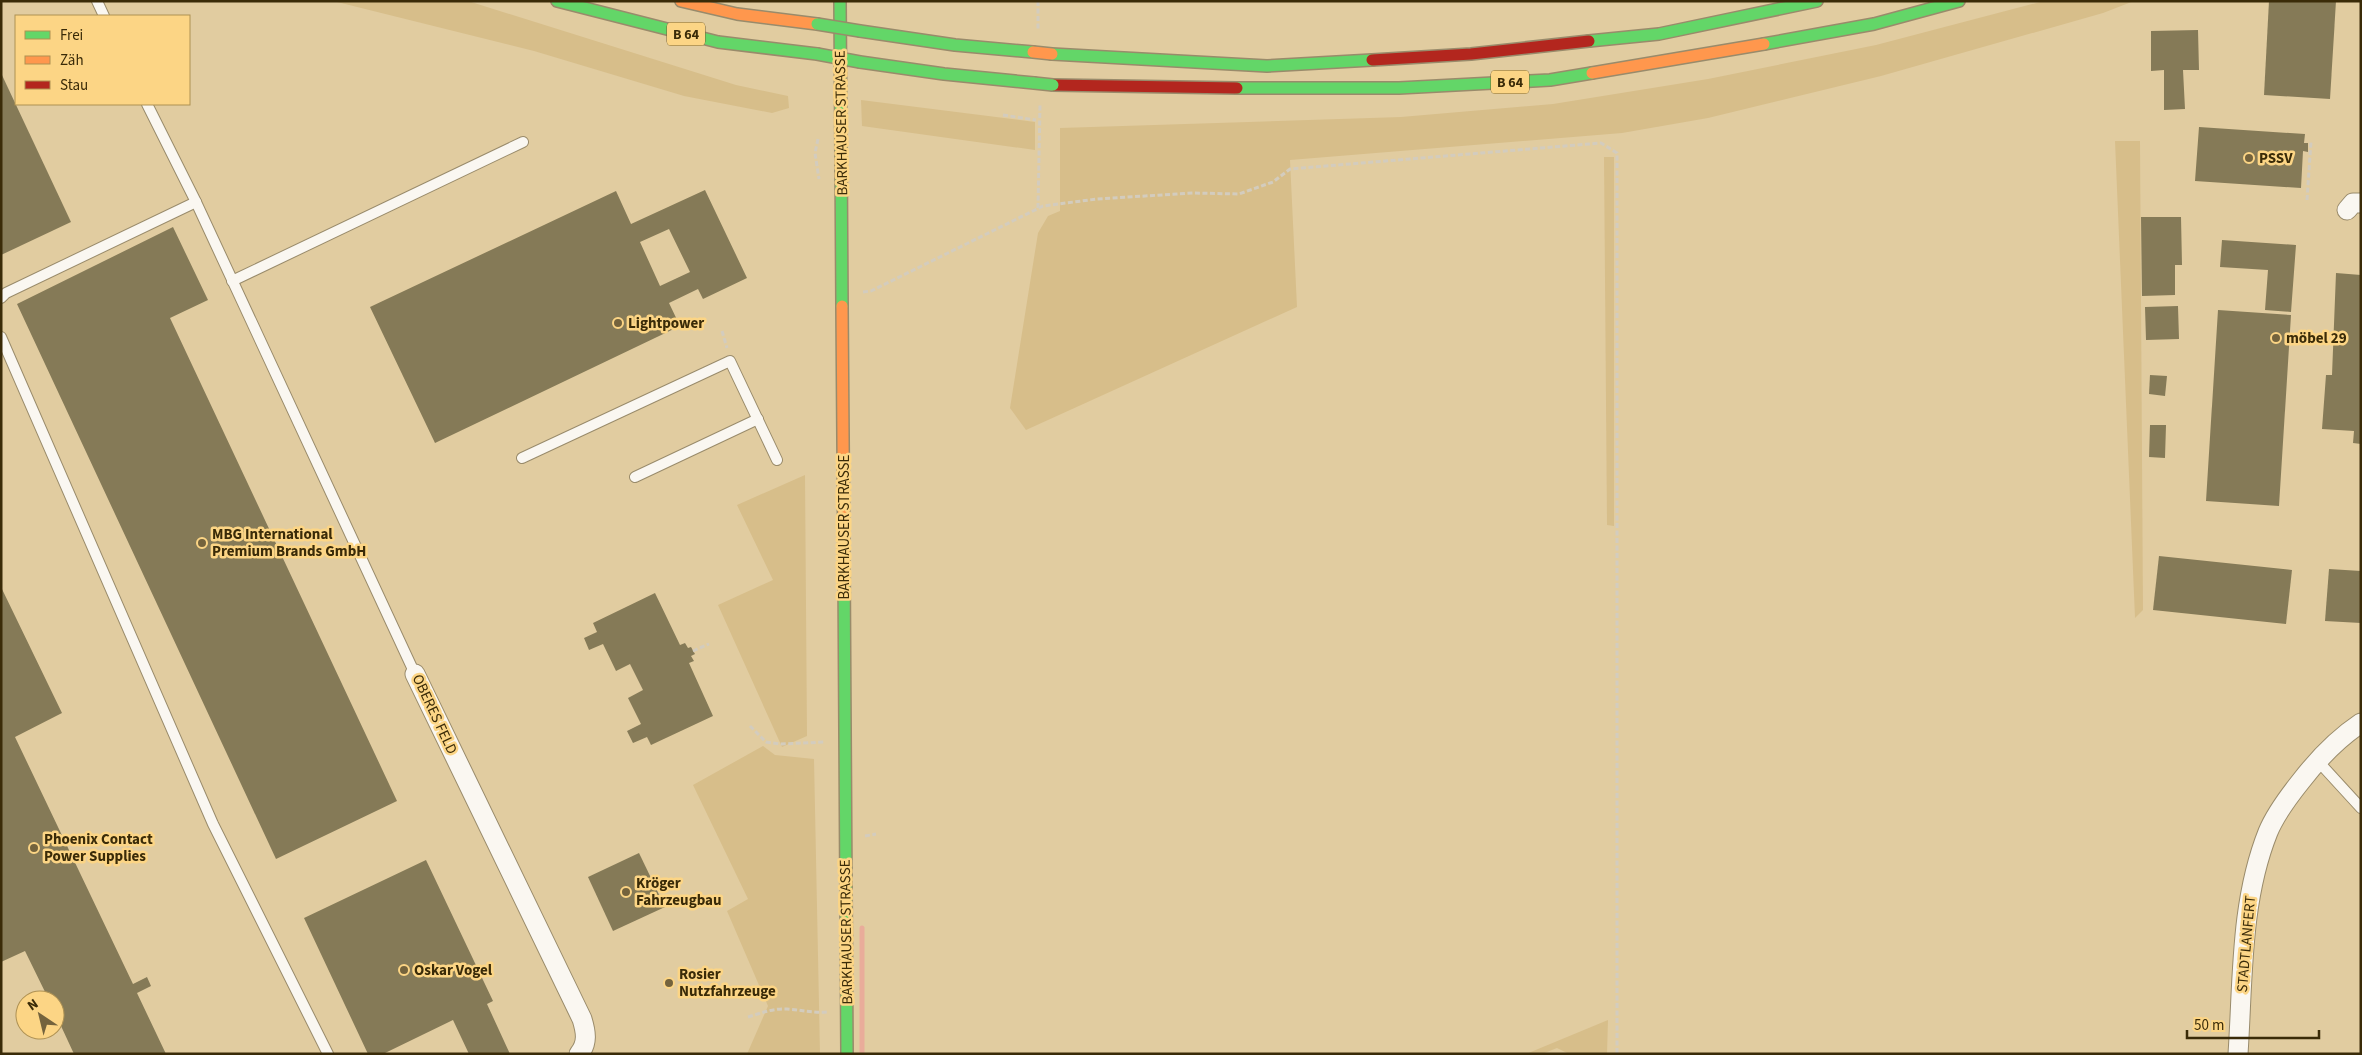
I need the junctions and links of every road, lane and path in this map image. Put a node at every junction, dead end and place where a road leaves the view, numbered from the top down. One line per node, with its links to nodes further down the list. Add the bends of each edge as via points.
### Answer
1 (97, 1): 10 (lane)
2 (557, 1): 15 (main road, B 64, via 718,42)
3 (681, 1): 13 (main road, B 64, via 737,14)
4 (733, 1): 13 (main road, B 64)
5 (840, 1): 24 (main road, BARKHAUSER STRASSE)
6 (1038, 1): 12 (path)
7 (1817, 1): 13 (main road, B 64, bridge, via 1659,34 1470,54 1267,66 955,45)
8 (1959, 1): 15 (main road, B 64, bridge, via 1874,24 1550,80 1389,88 1271,89 1034,83 944,74)
9 (644, 11): 11 (main road, B 64)
10 (104, 15)
11 (673, 18)
12 (1038, 18)
13 (818, 24)
14 (721, 30): 15 (main road, B 64)
15 (817, 54)
16 (148, 105): 21 (lane, OBERES FELD)
17 (1003, 115): 22 (path, via 1038,119)
18 (2311, 141): 20 (path)
19 (523, 142): 23 (lane)
20 (2307, 200)
21 (196, 202): 23 (lane, OBERES FELD); 25 (lane)
22 (1038, 208): 24 (path, via 871,291); 46 (path, via 1074,200 1193,193 1239,194 1273,182 1290,169 1601,144 1617,153)
23 (232, 281): 35 (lane, OBERES FELD)
24 (843, 293): 45 (main road, BARKHAUSER STRASSE)
25 (1, 298)
26 (722, 331): 28 (path)
27 (1, 337): 43 (lane, via 213,824)
28 (730, 361): 29 (lane); 30 (lane)
29 (758, 419): 31 (lane); 32 (lane)
30 (522, 458)
31 (777, 460)
32 (635, 477)
33 (709, 644): 34 (path)
34 (693, 651)
35 (415, 674): 44 (street, OBERES FELD, via 582,1019 586,1032 585,1047)
36 (2361, 723): 39 (street, STADTLANFERT)
37 (750, 726): 38 (path, via 766,742)
38 (830, 741)
39 (2317, 760): 40 (lane); 47 (street, STADTLANFERT, via 2268,830 2254,873 2247,912)
40 (2361, 808)
41 (830, 1012): 42 (path, via 786,1009)
42 (748, 1017)
43 (328, 1054)
44 (579, 1054)
45 (847, 1054)
46 (1617, 1054)
47 (2238, 1054)

